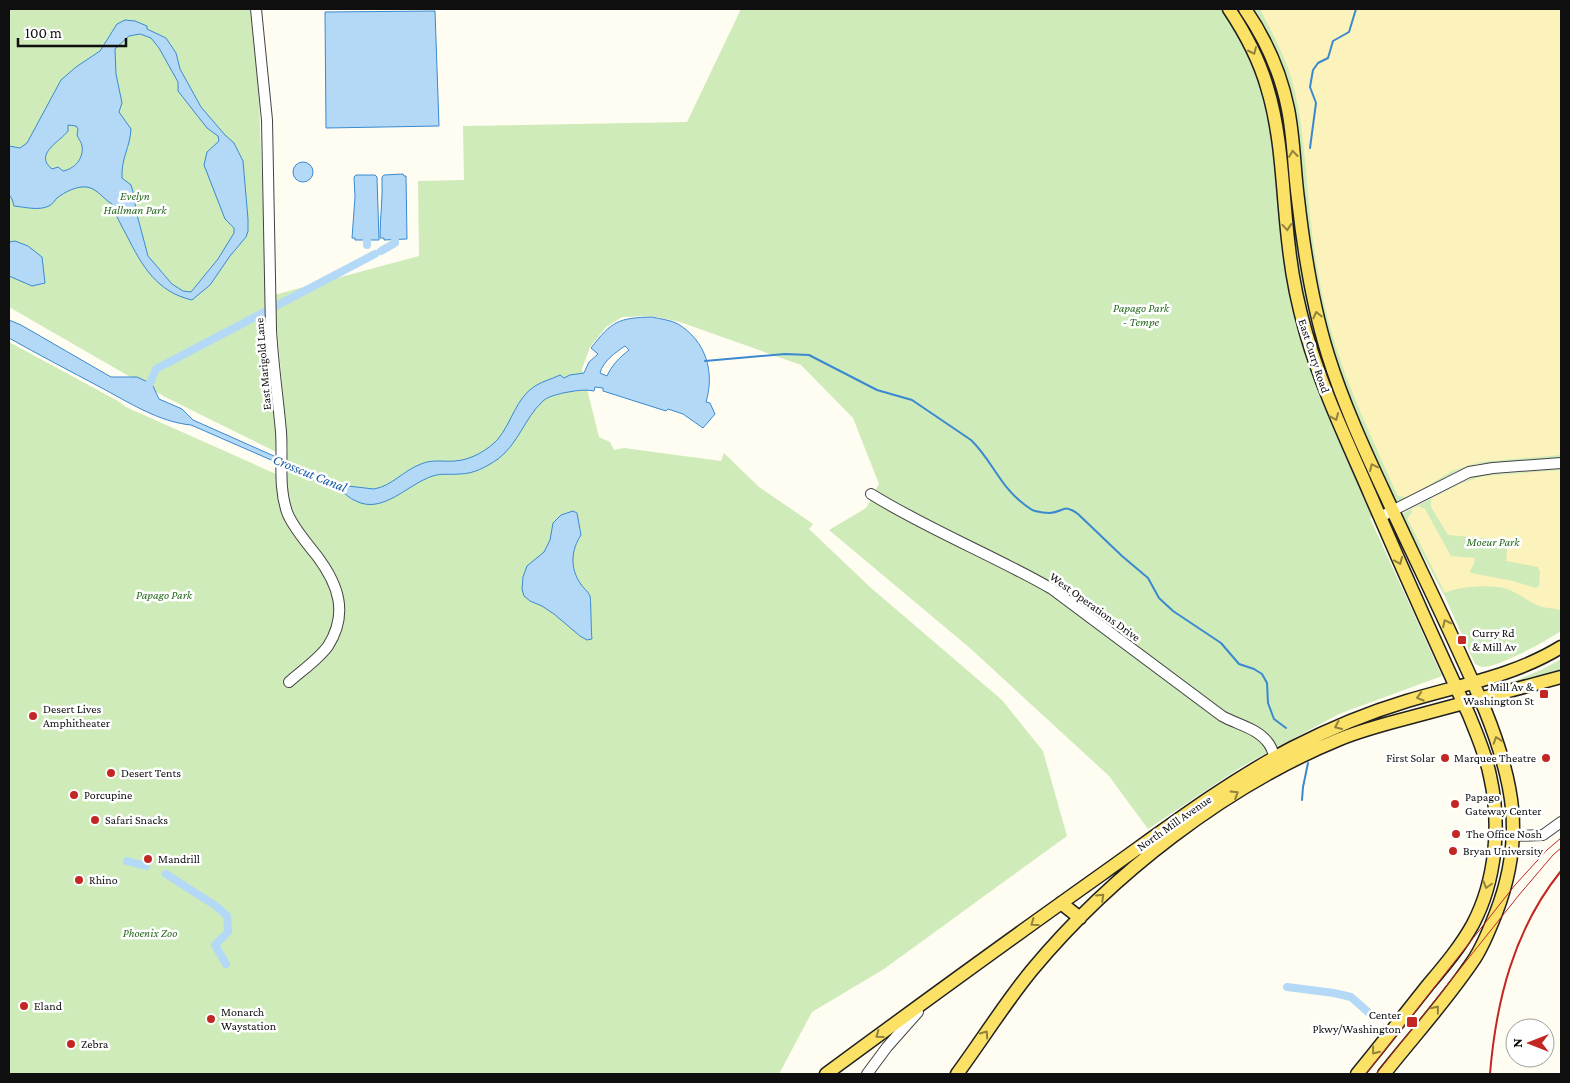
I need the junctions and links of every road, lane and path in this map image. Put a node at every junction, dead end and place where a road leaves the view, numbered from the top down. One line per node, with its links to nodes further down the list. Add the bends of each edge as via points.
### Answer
1 (256, 9): 10 (street, East Marigold Lane, via 267,120 271,330 281,435 281,480 287,513 330,572 339,598 340,614 327,646)
2 (1229, 9): 7 (main road, East Curry Road, one-way to 7, via 1261,70 1271,104 1278,134 1291,264 1308,342 1331,406)
3 (1245, 9): 6 (main road, East Curry Road, one-way to 3, via 1339,387 1320,327 1305,255 1288,109 1274,64)
4 (1561, 463): 6 (street, via 1464,474)
5 (871, 494): 15 (street, West Operations Drive, via 1052,589 1222,716 1262,736 1271,746)
6 (1393, 512): 7 (street); 11 (main road, East Curry Road, one-way to 6)
7 (1380, 517): 12 (main road, East Curry Road, one-way to 12)
8 (1561, 647): 11 (main road, North Mill Avenue, via 1519,669)
9 (1561, 677): 13 (main road, North Mill Avenue)
10 (289, 682)
11 (1473, 683): 12 (main road, North Mill Avenue); 13 (main road, East Curry Road)
12 (1456, 687): 14 (main road, East Curry Road); 15 (main road, North Mill Avenue, one-way to 15, via 1332,728)
13 (1480, 699): 14 (main road, North Mill Avenue); 17 (main road, East Curry Road, one-way to 13, via 1506,770)
14 (1463, 702): 15 (main road, North Mill Avenue, via 1342,738); 24 (main road, East Curry Road, one-way to 24, via 1485,757 1494,793 1496,838 1486,890 1473,924 1460,945)
15 (1278, 763): 18 (main road, North Mill Avenue, via 1230,784); 19 (main road, North Mill Avenue, one-way to 15, via 1138,863)
16 (1561, 822): 17 (street, via 1543,836)
17 (1513, 836): 25 (main road, East Curry Road, one-way to 17, via 1456,985 1483,944 1505,887)
18 (1061, 903): 19 (main road); 20 (main road, North Mill Avenue, one-way to 20)
19 (1080, 918): 23 (main road, North Mill Avenue, one-way to 19, via 1032,970)
20 (932, 996): 21 (main road, North Mill Avenue, one-way to 21); 22 (street)
21 (826, 1074)
22 (867, 1074)
23 (957, 1074)
24 (1357, 1074)
25 (1384, 1074)

